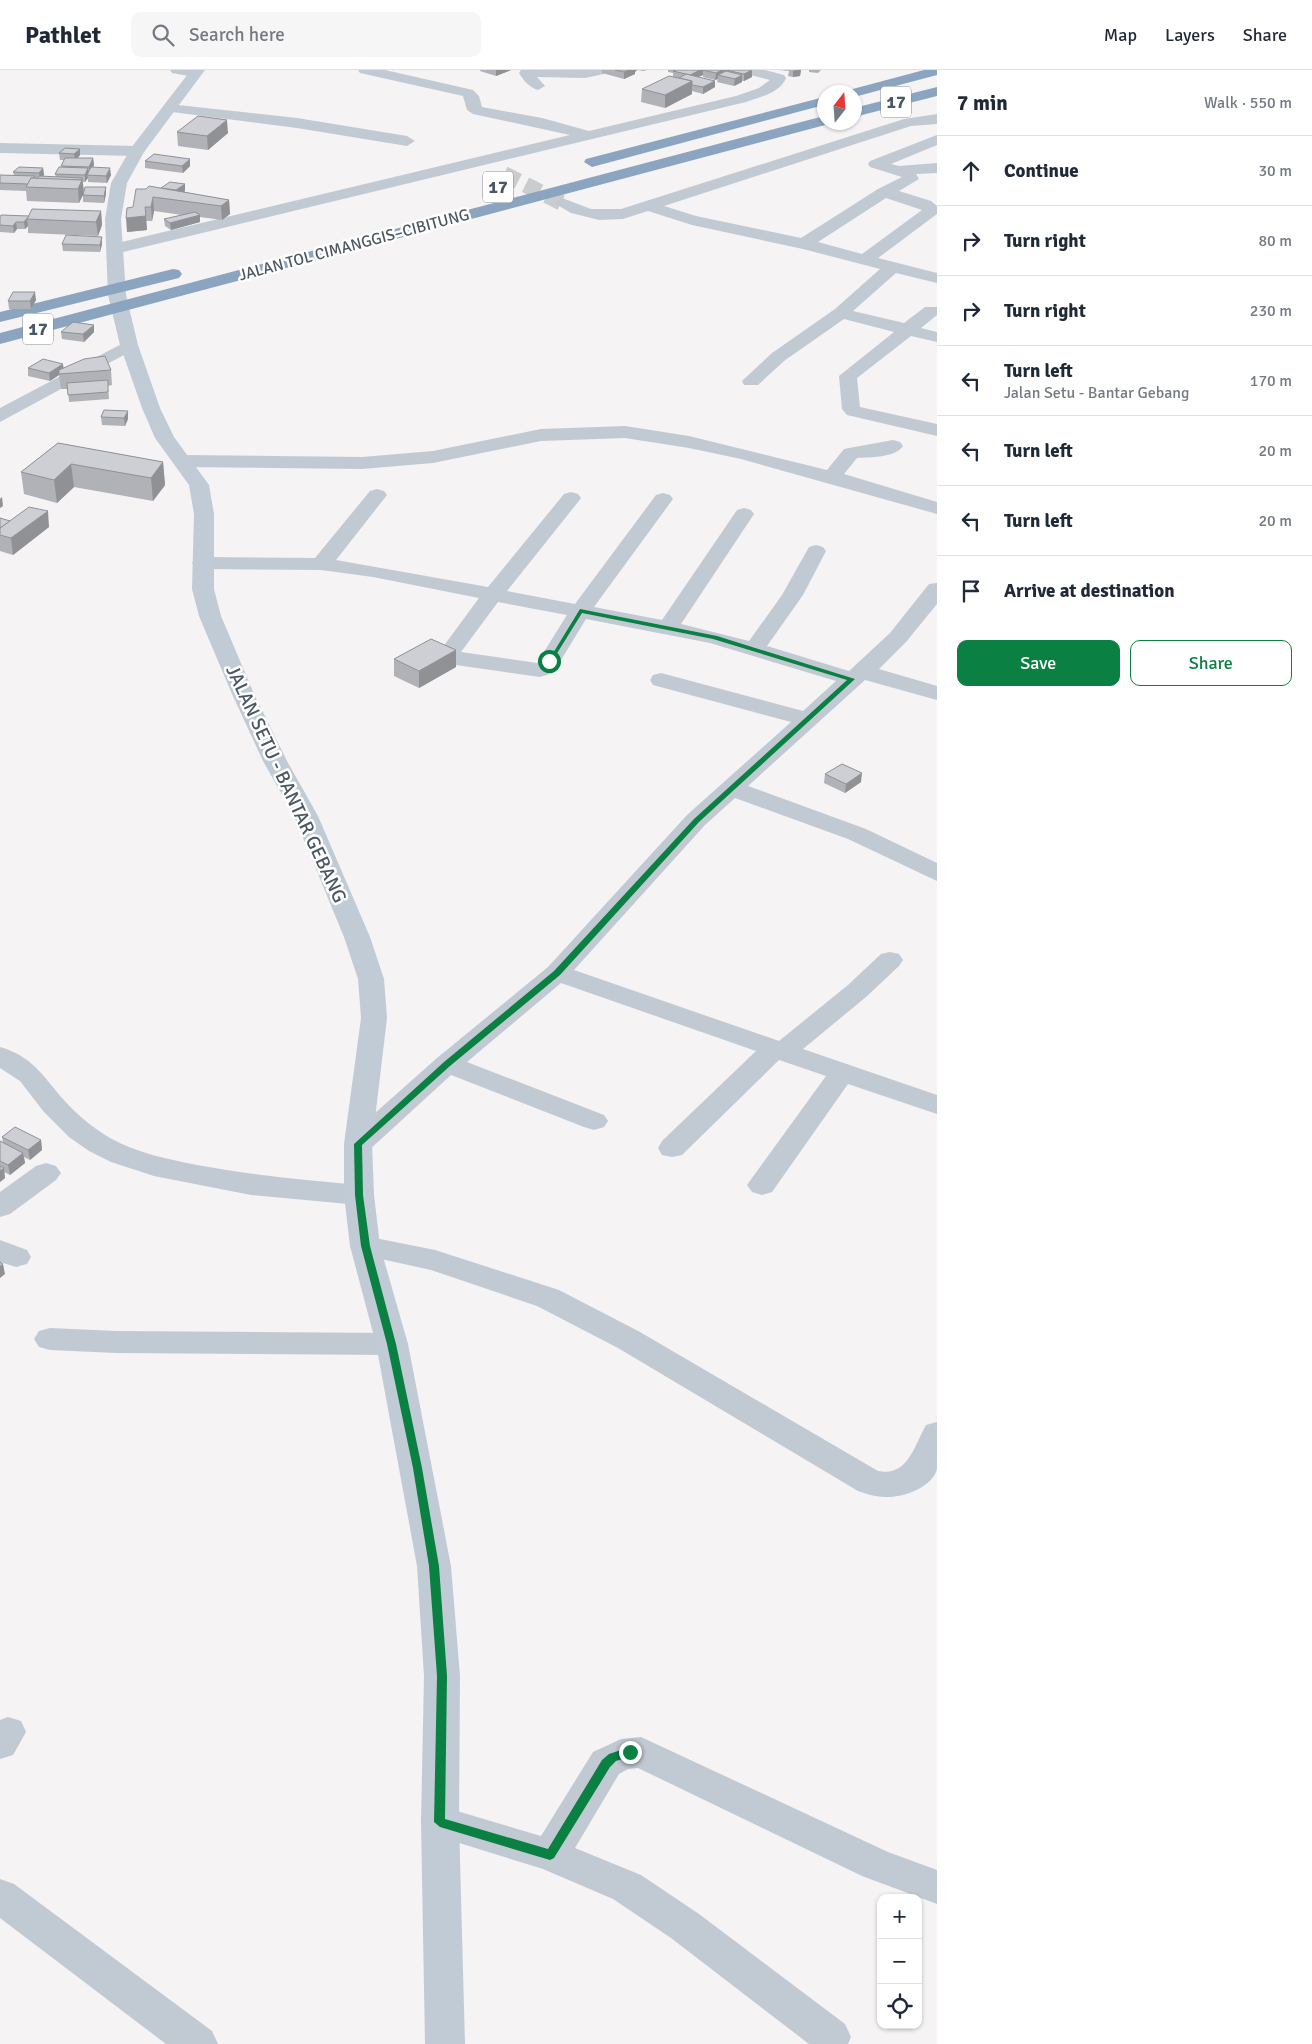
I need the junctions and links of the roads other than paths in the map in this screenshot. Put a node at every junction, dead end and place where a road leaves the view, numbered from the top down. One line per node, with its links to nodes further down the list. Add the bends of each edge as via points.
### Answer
1 (365, 70): 14 (street, via 468,92 476,111)
2 (604, 70): 6 (street, via 596,73 540,70 526,73)
3 (748, 70): 14 (street, via 779,78 764,91 741,98)
4 (190, 71): 10 (main road, JALAN SETU - BANTAR GEBANG)
5 (937, 71): 7 (highway, 17)
6 (538, 86)
7 (862, 91)
8 (937, 91): 11 (highway, 17)
9 (817, 103): 20 (highway)
10 (169, 108): 16 (street, via 297,123); 18 (main road, JALAN SETU - BANTAR GEBANG)
11 (862, 111)
12 (937, 119): 26 (street, via 909,122)
13 (817, 123): 38 (highway, JALAN TOL CIMANGGIS–CIBITUNG / 17)
14 (586, 135): 19 (street)
15 (937, 140): 22 (street, via 876,164)
16 (407, 141)
17 (0, 148): 18 (street)
18 (137, 151): 28 (main road, JALAN SETU - BANTAR GEBANG, via 119,183 113,219)
19 (476, 161): 23 (street); 28 (street)
20 (575, 167)
21 (937, 168): 22 (street)
22 (906, 170): 24 (street, via 911,179)
23 (504, 174)
24 (884, 192): 27 (street); 29 (street, via 925,204 932,210)
25 (562, 203): 26 (street, via 578,212 605,216)
26 (647, 206): 27 (street, via 692,220)
27 (804, 244): 29 (street)
28 (115, 249): 39 (main road, JALAN SETU - BANTAR GEBANG, via 117,295)
29 (866, 259): 30 (street)
30 (894, 266): 32 (street); 34 (street, via 857,286)
31 (192, 269): 35 (highway, 17)
32 (937, 278)
33 (931, 311): 36 (street)
34 (841, 313): 36 (street); 40 (street, via 778,357)
35 (0, 317)
36 (908, 330): 37 (street); 42 (street, via 848,376 851,409)
37 (937, 337)
38 (0, 339)
39 (129, 345): 41 (street); 44 (main road, JALAN SETU - BANTAR GEBANG, via 151,408 165,438)
40 (751, 381)
41 (0, 416)
42 (937, 430)
43 (893, 446): 45 (street, via 850,454)
44 (183, 461): 45 (street, via 362,463 433,457 541,435 616,432 688,442); 52 (main road, JALAN SETU - BANTAR GEBANG, via 199,485 201,494 204,514)
45 (831, 477): 49 (street)
46 (376, 495): 53 (street)
47 (571, 498): 55 (street)
48 (663, 499): 56 (street)
49 (937, 508)
50 (744, 514): 57 (street)
51 (816, 551): 58 (street, via 792,595)
52 (202, 563): 53 (street); 73 (main road, JALAN SETU - BANTAR GEBANG, via 203,589 210,616 251,711 306,816 357,937 371,979 374,1018)
53 (320, 564): 55 (street, via 373,570)
54 (937, 589): 59 (street, via 900,634)
55 (492, 594): 56 (street); 56 (street, via 449,657 499,666 542,669)
56 (580, 611): 57 (street)
57 (668, 627): 58 (street)
58 (755, 648): 59 (street)
59 (858, 676): 61 (street); 62 (street)
60 (661, 680): 62 (street)
61 (937, 693)
62 (809, 720): 63 (street)
63 (731, 788): 64 (street, via 856,834); 66 (street, via 696,820)
64 (937, 873)
65 (890, 960): 67 (street, via 857,991)
66 (557, 973): 67 (street); 69 (street)
67 (778, 1050): 70 (street); 74 (street)
68 (0, 1056): 77 (street, via 30,1075 54,1106 79,1130 121,1155 154,1166 242,1184)
69 (447, 1064): 72 (street); 73 (street)
70 (842, 1072): 71 (street); 76 (street)
71 (937, 1105)
72 (594, 1121)
73 (358, 1144): 77 (main road, JALAN SETU - BANTAR GEBANG)
74 (672, 1148)
75 (46, 1173): 78 (street)
76 (762, 1185)
77 (359, 1195): 79 (main road, JALAN SETU - BANTAR GEBANG)
78 (0, 1207)
79 (365, 1246): 81 (main road, JALAN SETU - BANTAR GEBANG); 82 (street, via 435,1260 548,1298 663,1359 866,1481 887,1485 914,1477)
80 (50, 1339): 81 (street)
81 (392, 1344): 83 (main road, JALAN SETU - BANTAR GEBANG, via 434,1566 442,1676)
82 (935, 1446)
83 (440, 1822): 84 (street); 89 (main road, JALAN SETU - BANTAR GEBANG)
84 (550, 1855): 85 (street, via 606,1763 621,1754 642,1752 874,1864); 87 (street, via 627,1887 685,1926)
85 (937, 1887)
86 (0, 1896): 88 (street)
87 (830, 2037)
88 (198, 2044)
89 (445, 2044)

